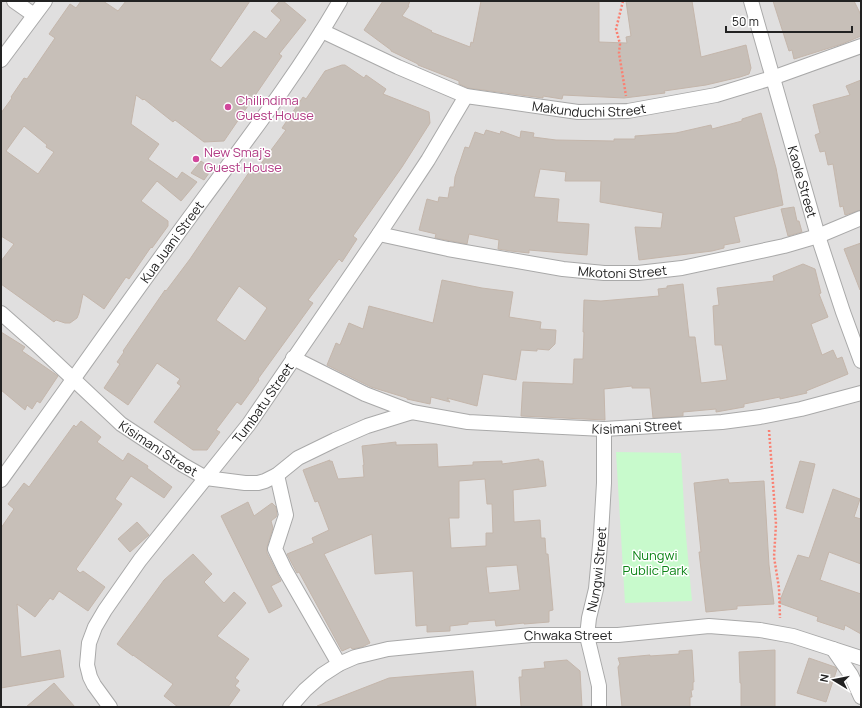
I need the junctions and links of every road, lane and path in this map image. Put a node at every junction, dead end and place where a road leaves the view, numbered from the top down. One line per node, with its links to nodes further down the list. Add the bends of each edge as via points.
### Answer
1 (14, 1): 6 (street)
2 (45, 1): 6 (street)
3 (340, 1): 7 (street, Kua Juani Street)
4 (623, 1): 12 (path, via 616,29)
5 (751, 1): 10 (street, Kaole Street)
6 (34, 15): 9 (street)
7 (322, 31): 11 (street, Makunduchi Street); 19 (street, Kua Juani Street, via 285,88)
8 (861, 46): 10 (street, Makunduchi Street)
9 (1, 60)
10 (772, 78): 12 (street, Makunduchi Street, via 716,95); 15 (street, Kaole Street)
11 (466, 96): 12 (street, Makunduchi Street, via 578,112); 14 (street, Tumbatu Street)
12 (628, 111)
13 (861, 218): 15 (street, Mkotoni Street)
14 (379, 234): 15 (street, Mkotoni Street, via 563,269 604,273 638,273 682,268); 17 (street, Tumbatu Street)
15 (818, 236): 18 (street, Kaole Street)
16 (1, 313): 19 (street, Kisimani Street)
17 (293, 358): 21 (street, Kisimani Street, via 365,394); 25 (street, Tumbatu Street, via 249,424)
18 (861, 361)
19 (74, 379): 25 (street, Kisimani Street, via 121,424); 26 (street, Kua Juani Street)
20 (861, 393): 22 (street, Kisimani Street)
21 (412, 412): 23 (street, Kisimani Street, via 468,422); 24 (street, Kisimani Street, via 367,426 335,440 298,458)
22 (768, 415): 23 (street, Kisimani Street, via 722,422); 28 (path, via 776,524 774,557 780,618)
23 (604, 429): 27 (street, Nungwi Street, via 601,534 596,589)
24 (276, 475): 25 (street, Kisimani Street, via 258,483); 31 (street, via 286,514 275,549)
25 (206, 478): 33 (street, Tumbatu Street, via 140,560 95,627 89,643 87,665 94,686)
26 (1, 480)
27 (587, 636): 28 (street, Chwaka Street, via 709,626 760,630); 31 (street, Chwaka Street, via 531,635 388,649 355,657); 35 (street, Nungwi Street, via 599,686)
28 (793, 636): 29 (street, Chwaka Street)
29 (833, 649): 30 (street, Chwaka Street); 32 (street, via 851,675)
30 (861, 658)
31 (339, 664): 34 (street, Chwaka Street, via 322,675)
32 (861, 698)
33 (110, 707)
34 (290, 707)
35 (599, 707)

